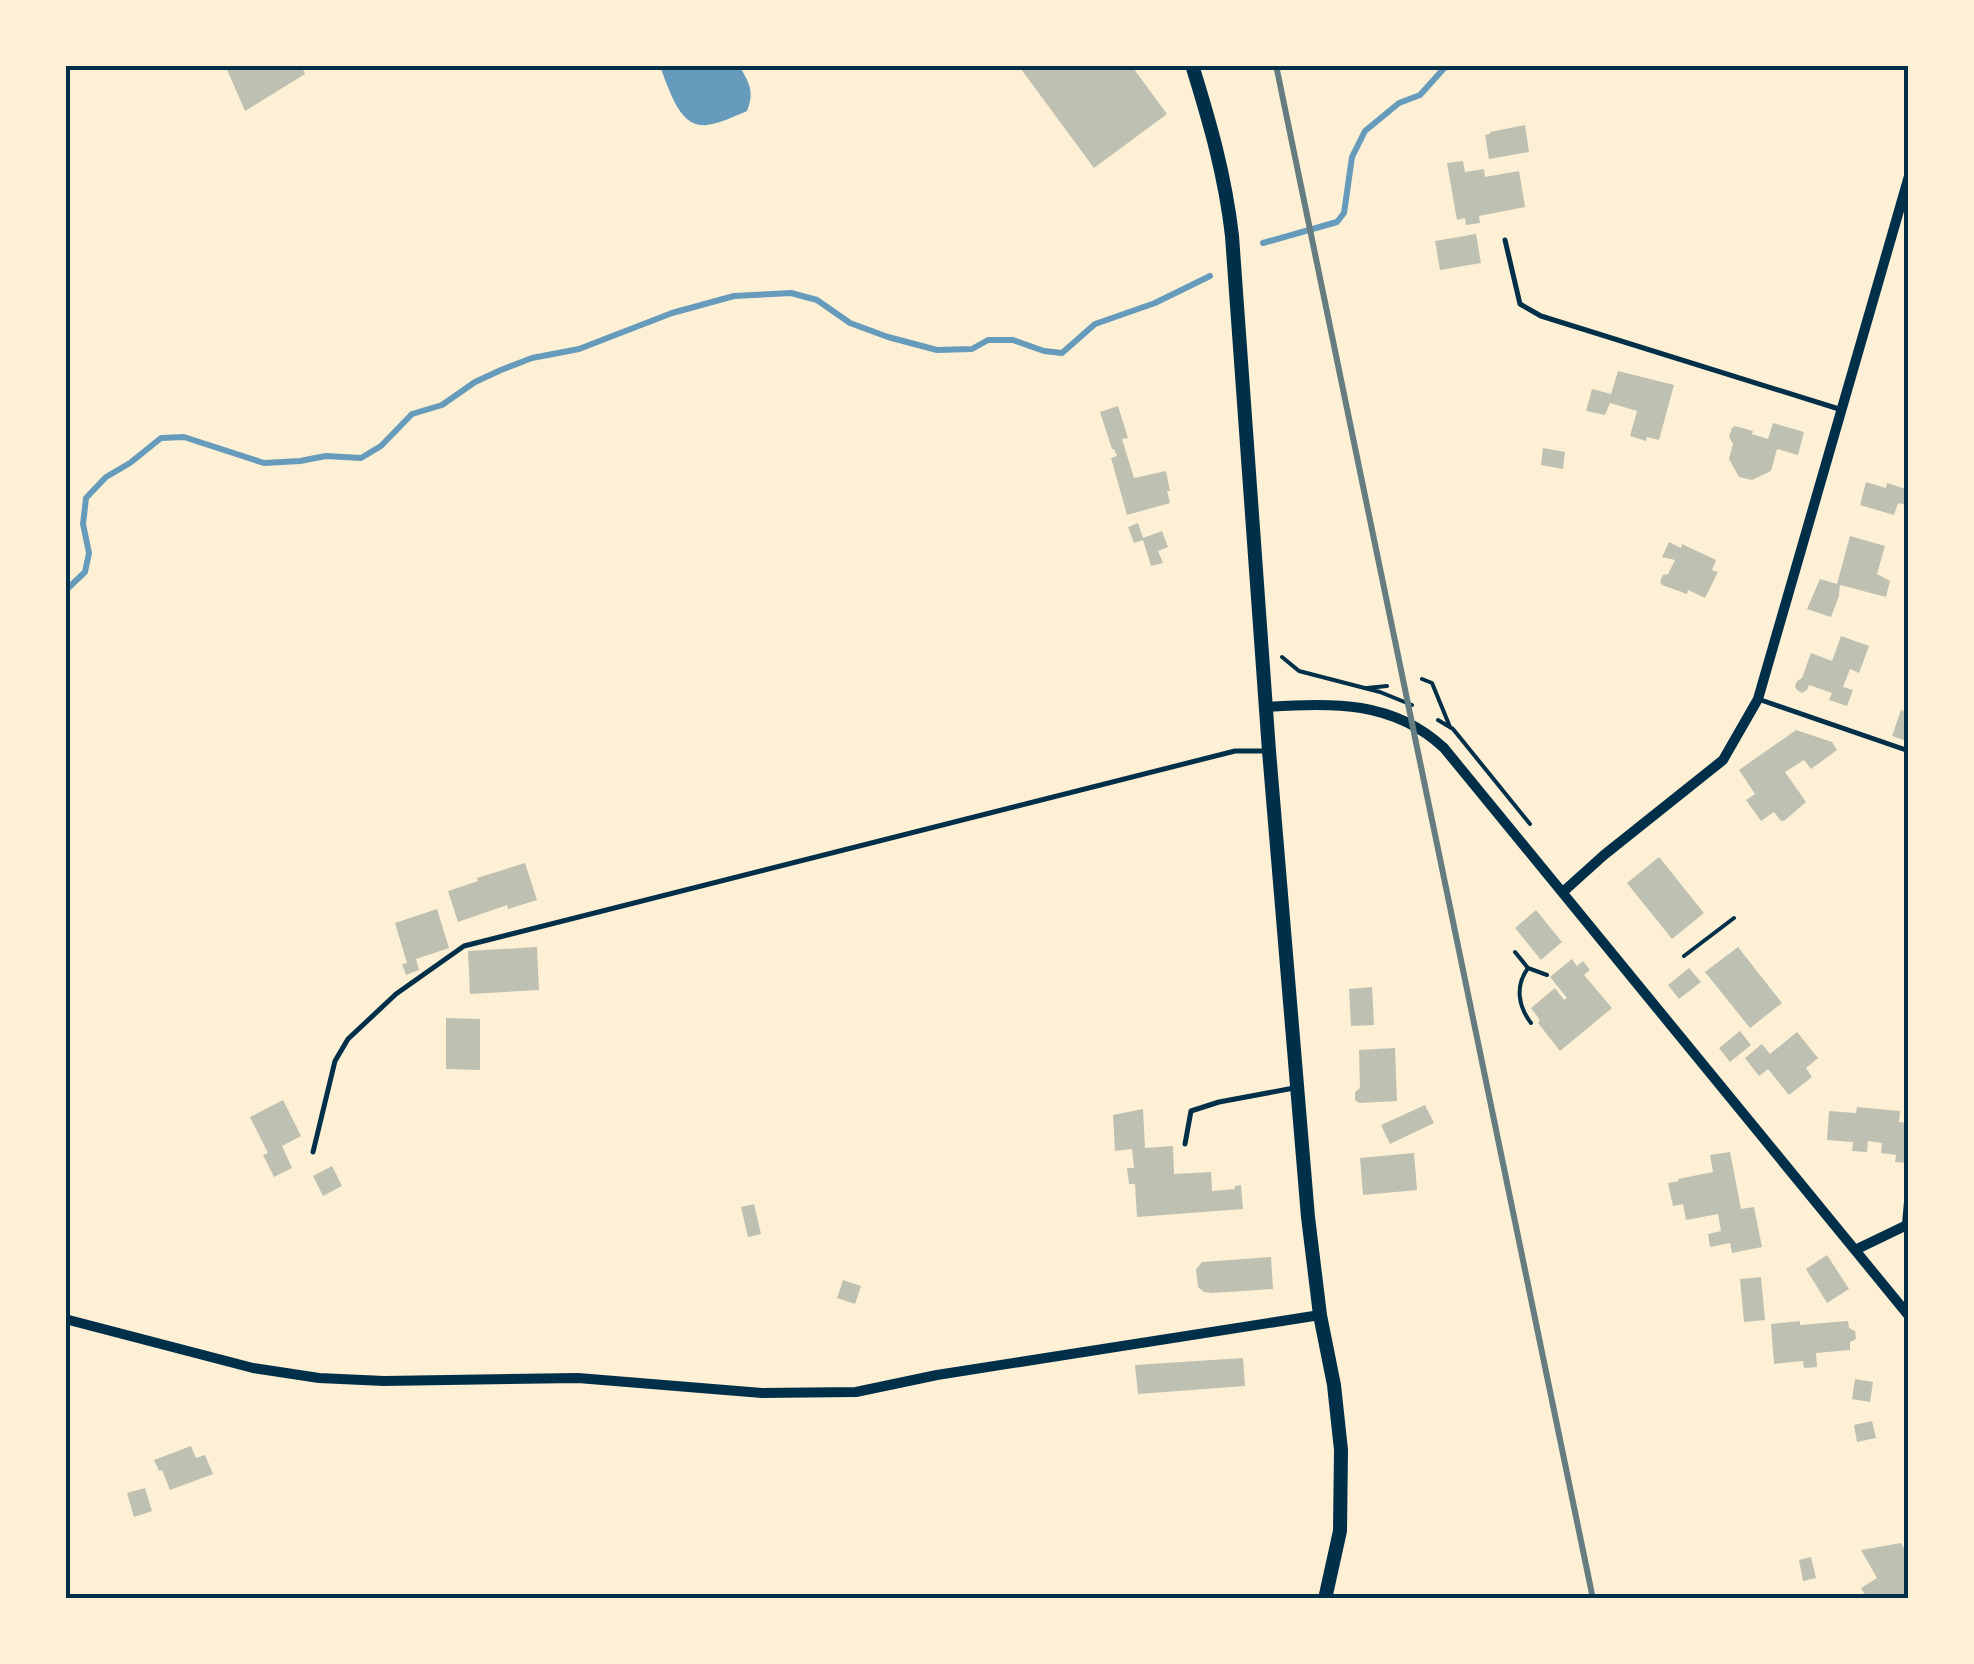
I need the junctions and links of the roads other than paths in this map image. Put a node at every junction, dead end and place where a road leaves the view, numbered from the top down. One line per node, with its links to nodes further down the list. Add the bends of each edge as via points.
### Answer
1 (1192, 65): 6 (street, via 1222,168 1232,236)
2 (1909, 176): 4 (street)
3 (1506, 240): 4 (lane, via 1520,304 1540,316)
4 (1841, 410): 5 (street)
5 (1758, 699): 8 (lane); 9 (street, via 1723,760)
6 (1267, 707): 7 (street); 9 (street, via 1342,704 1428,732)
7 (1269, 751): 10 (street); 12 (lane, via 1235,752 464,946 396,994 348,1039 335,1062)
8 (1909, 751)
9 (1564, 891): 15 (street)
10 (1297, 1088): 11 (lane, via 1192,1111); 16 (street)
11 (1185, 1144)
12 (313, 1152)
13 (1909, 1202): 14 (street)
14 (1908, 1224): 15 (street)
15 (1855, 1250): 17 (street)
16 (1320, 1315): 18 (street, via 818,1393 578,1378 319,1378 253,1368); 19 (street, via 1342,1450 1340,1531)
17 (1909, 1316)
18 (65, 1319)
19 (1326, 1599)

